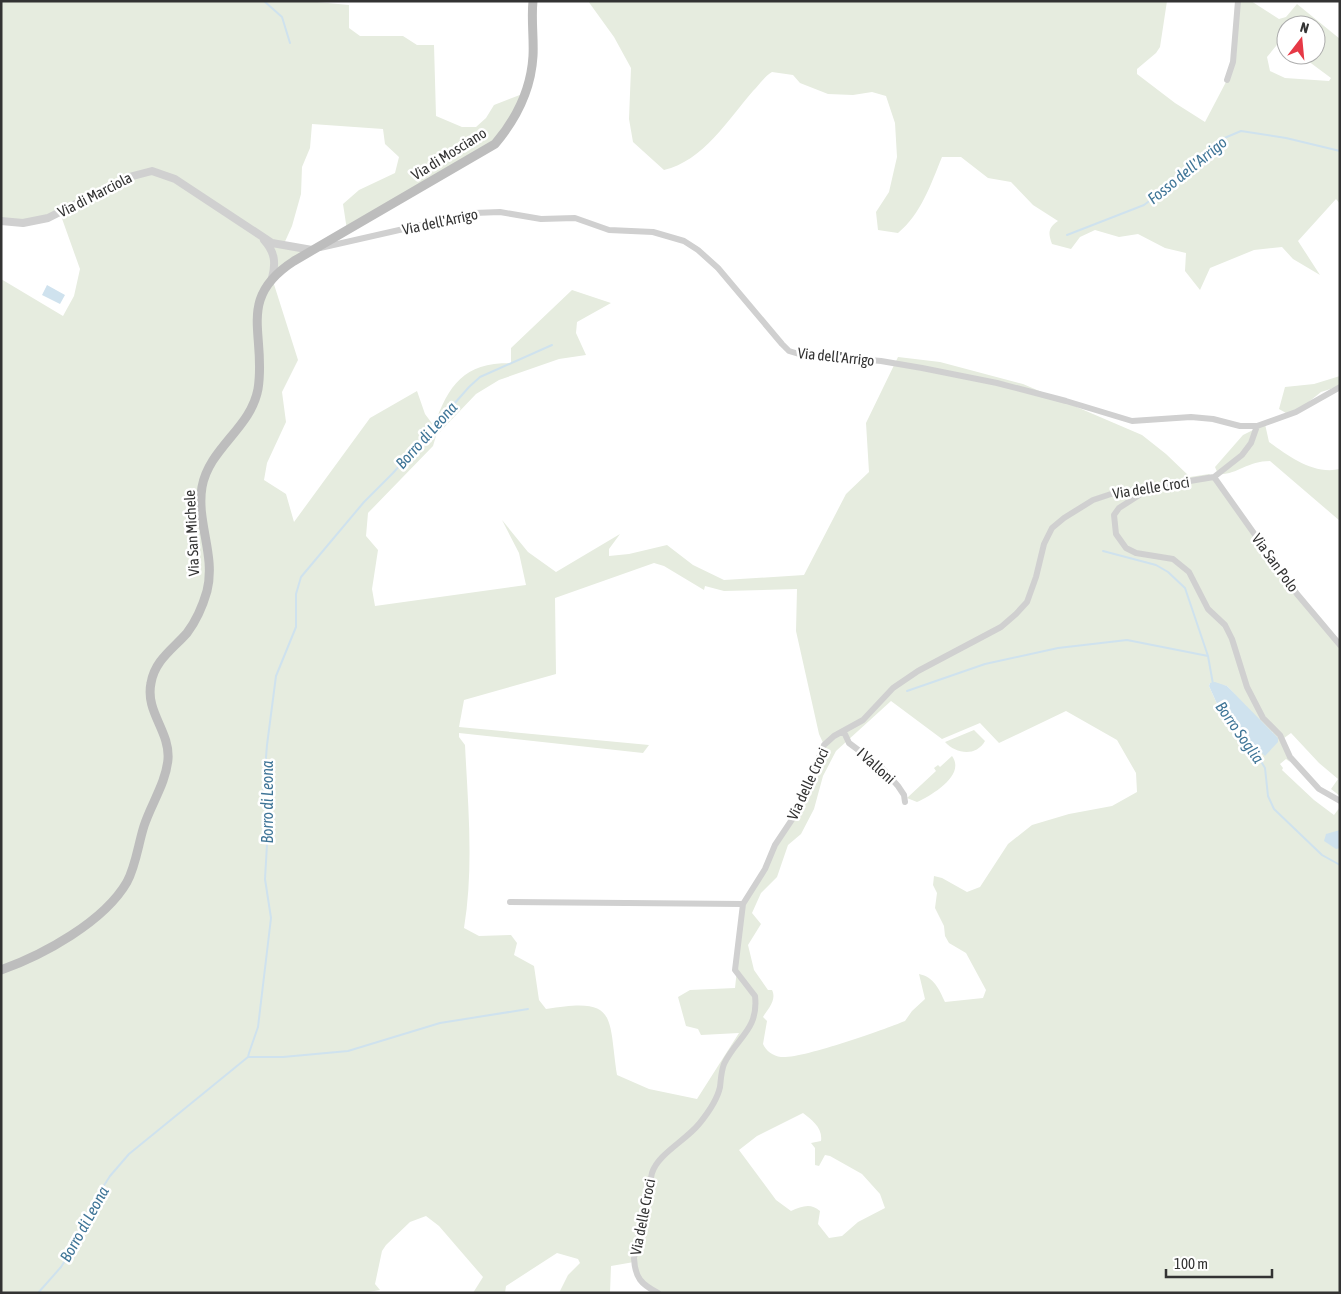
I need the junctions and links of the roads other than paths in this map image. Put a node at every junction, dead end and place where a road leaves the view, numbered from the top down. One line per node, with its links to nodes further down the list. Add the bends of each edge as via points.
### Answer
1 (533, 1): 6 (main road, Via di Mosciano, via 530,75 512,124 495,144)
2 (1238, 1): 3 (street)
3 (1227, 80)
4 (1, 221): 5 (street, Via di Marciola, via 23,223 48,218 128,177 152,171 175,179)
5 (261, 237): 6 (street, Via di Marciola, via 283,246); 7 (street, Via di Marciola, via 273,252)
6 (312, 250): 7 (main road, Via San Michele, via 280,269); 9 (street, Via dell'Arrigo, via 474,213 567,217 609,230 653,232 684,241 698,250 718,268 789,351 890,362 969,377 1132,421 1191,416 1240,426)
7 (272, 278): 18 (main road, Via San Michele, via 265,287 256,314 258,392 247,417 218,452 202,488 202,511 209,552 207,590 188,632 163,657 150,684 153,714 165,737 168,759 133,868 120,893 76,932 37,956)
8 (1340, 387): 9 (street, Via dell'Arrigo, via 1296,412)
9 (1257, 426): 10 (street, Via delle Croci, via 1242,455)
10 (1214, 477): 11 (street, Via delle Croci); 12 (street, Via San Polo, via 1297,594)
11 (1150, 488): 13 (street, Via delle Croci, via 1093,500 1064,518 1052,528 1044,544 1027,602 1016,614 1001,627 892,688 863,720); 14 (street, via 1119,508 1114,515 1116,534 1126,548 1173,560 1189,572 1208,609 1232,639 1247,687 1263,718 1280,735 1290,757 1319,789)
12 (1340, 644)
13 (844, 732): 15 (street, I Valloni, via 849,743 881,767 898,786); 17 (street, Via delle Croci, via 824,744 797,812 774,845 765,869)
14 (1340, 801)
15 (905, 802)
16 (510, 902): 17 (street)
17 (743, 904): 19 (street, Via delle Croci, via 735,970 755,996 753,1020 724,1064 720,1087 711,1108 681,1143 654,1165 634,1271 644,1286)
18 (1, 970)
19 (658, 1293)

